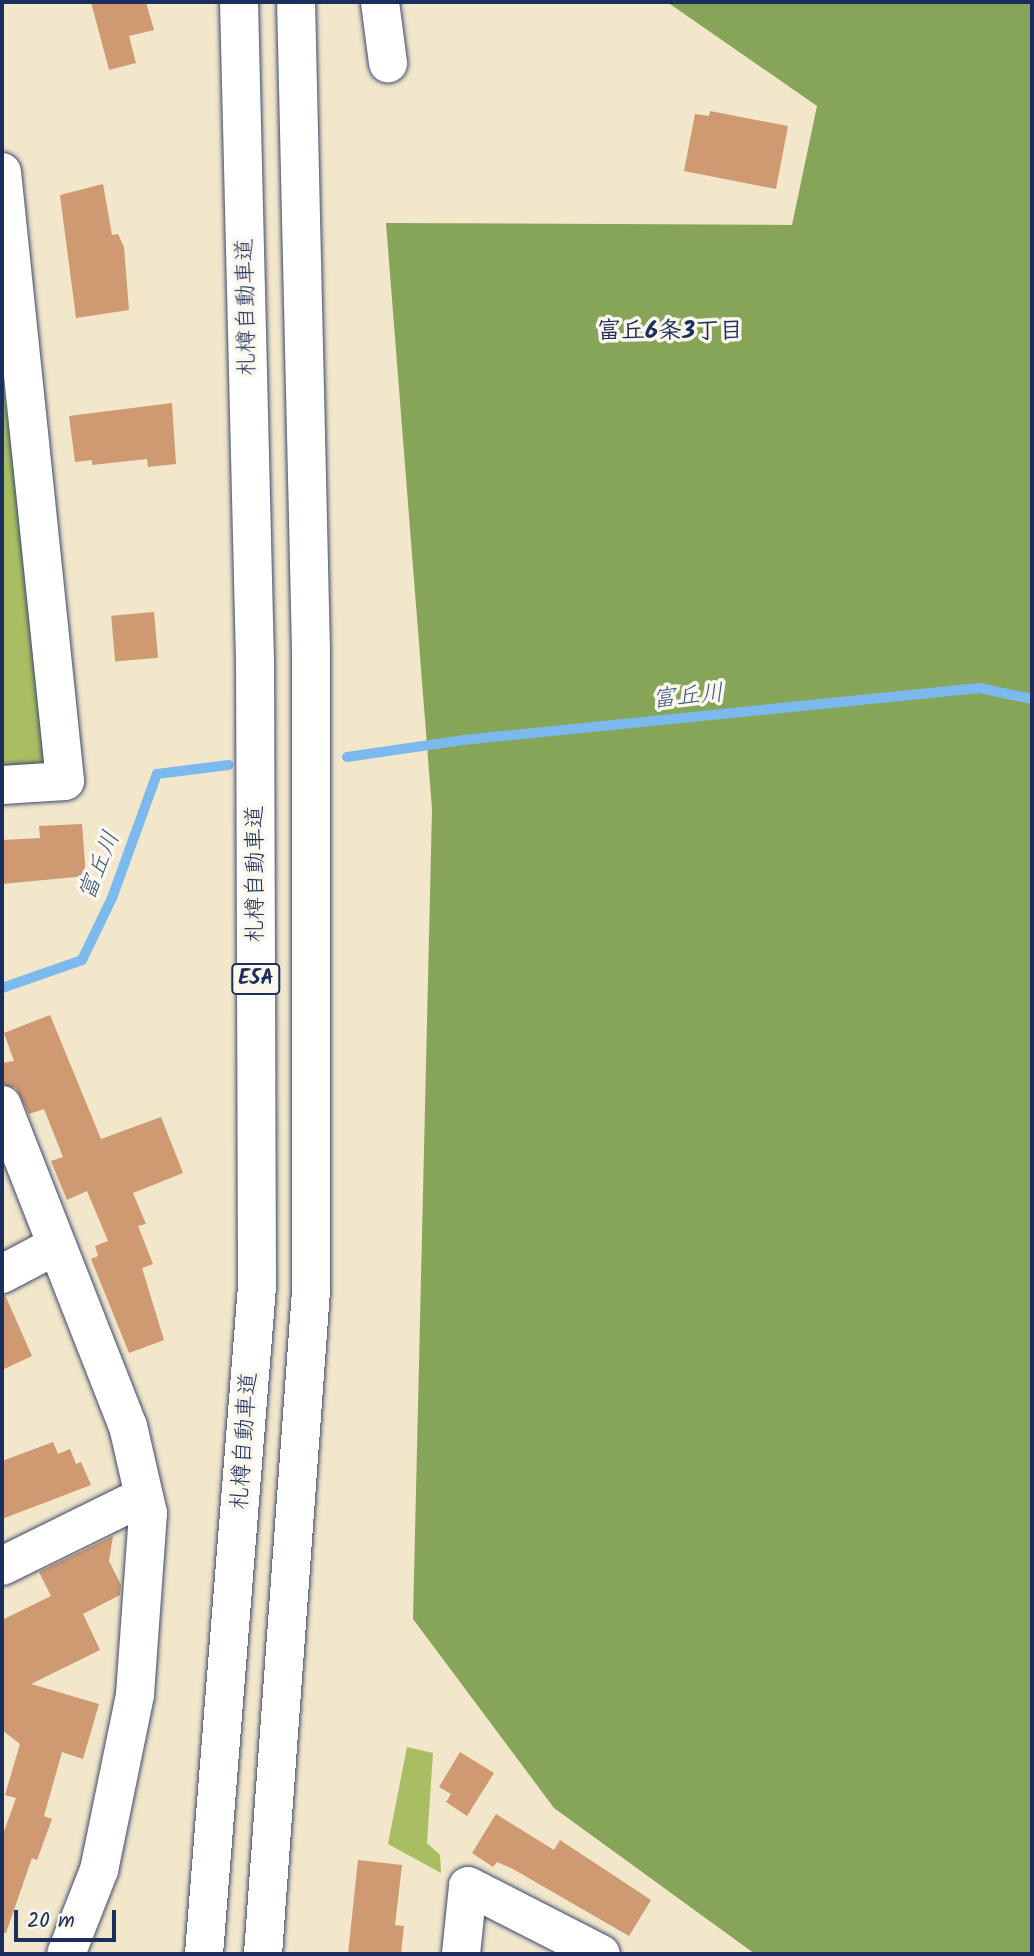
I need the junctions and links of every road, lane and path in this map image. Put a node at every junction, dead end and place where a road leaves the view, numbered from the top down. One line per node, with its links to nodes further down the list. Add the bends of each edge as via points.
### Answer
1 (239, 2): 13 (main road, 札樽自動車道 / E5A, via 256,661 257,1287)
2 (296, 2): 14 (main road, E5A, via 312,651 312,1291)
3 (380, 2): 4 (main road)
4 (388, 63)
5 (2, 172): 6 (main road, via 65,780)
6 (2, 785)
7 (2, 1105): 8 (main road)
8 (57, 1245): 9 (main road); 10 (main road, via 128,1426)
9 (2, 1274)
10 (144, 1496): 11 (main road); 12 (main road, via 148,1513 135,1695 99,1870)
11 (2, 1566)
12 (66, 1954)
13 (204, 1954)
14 (263, 1954)
15 (461, 1954): 16 (main road, via 468,1886)
16 (601, 1954)

